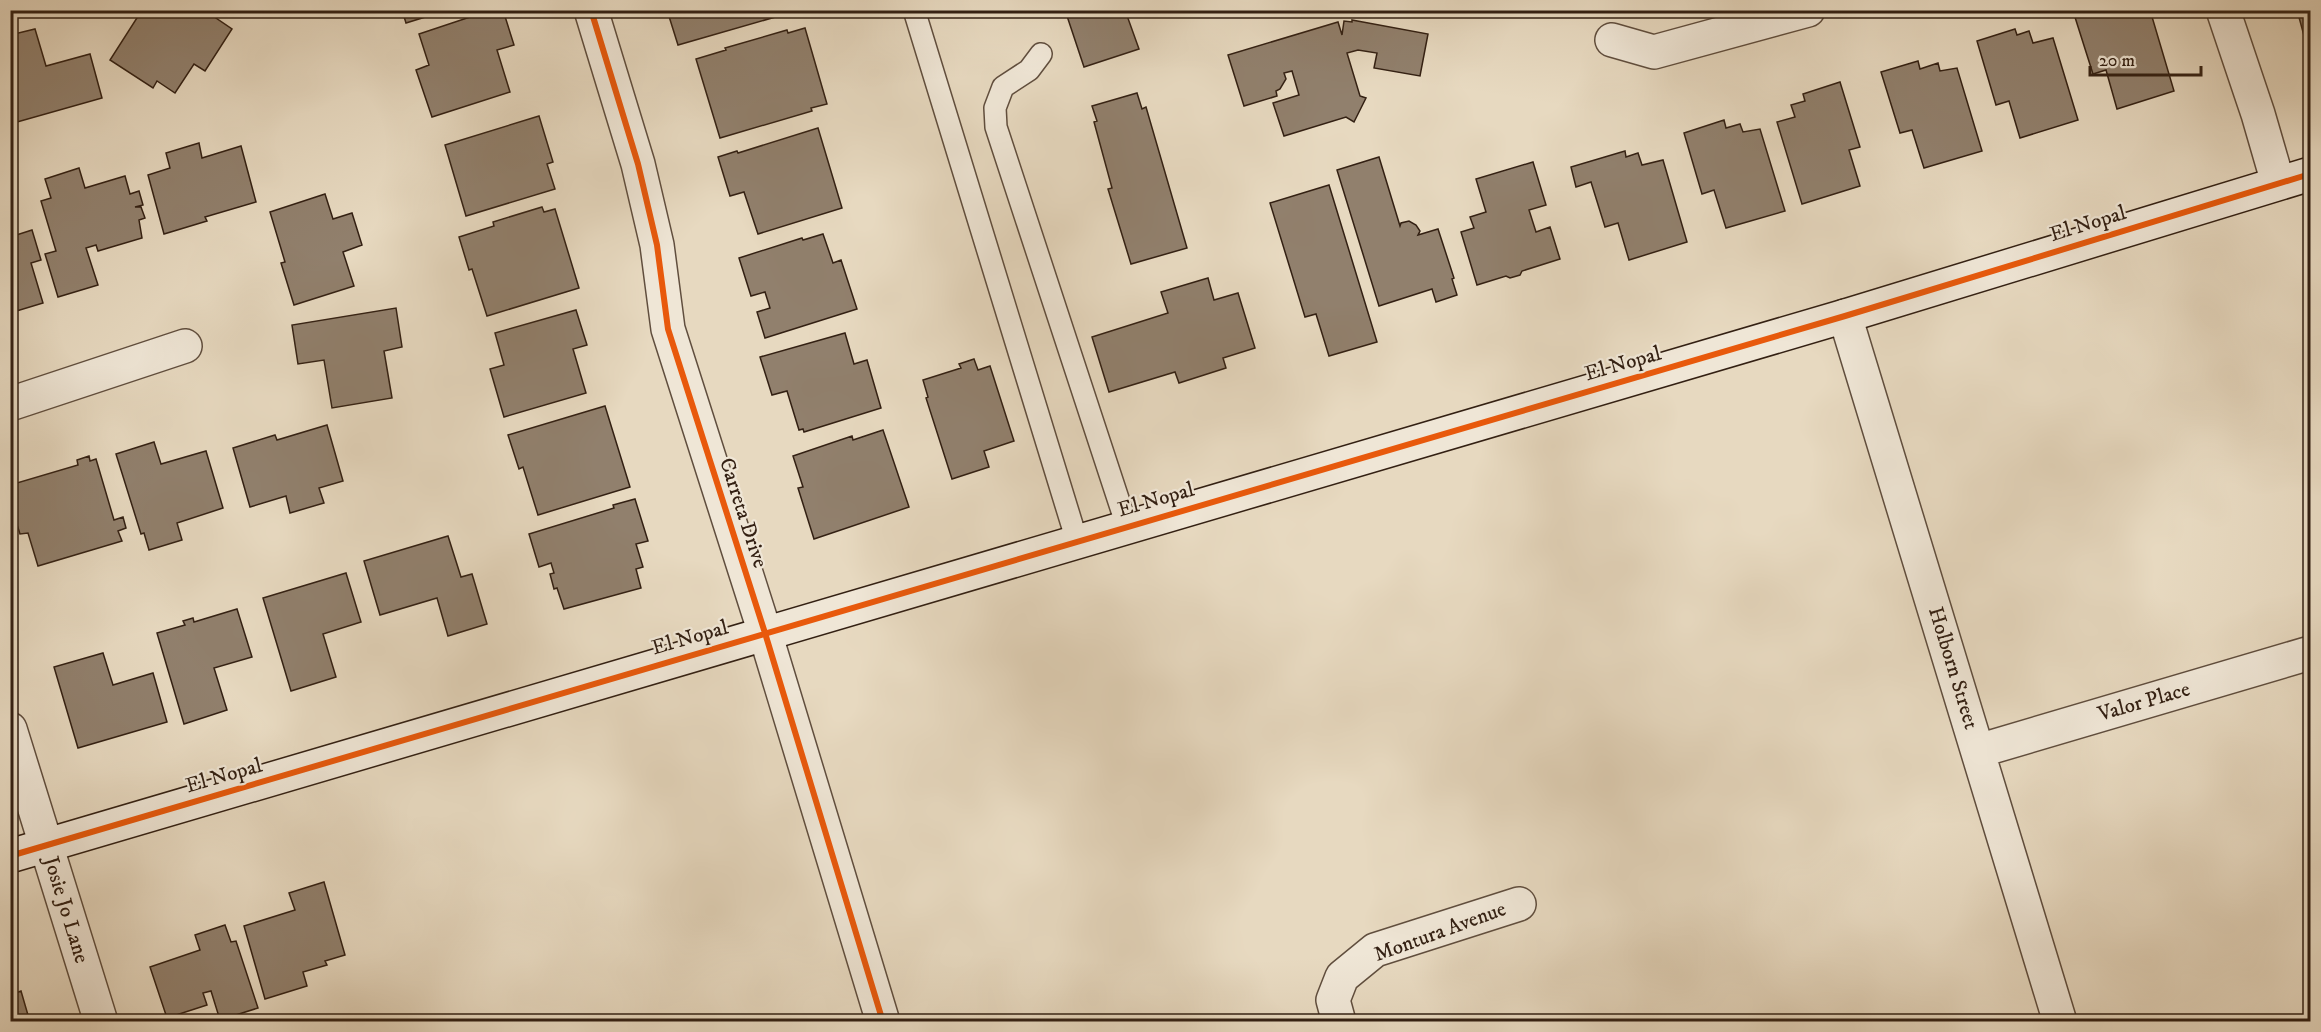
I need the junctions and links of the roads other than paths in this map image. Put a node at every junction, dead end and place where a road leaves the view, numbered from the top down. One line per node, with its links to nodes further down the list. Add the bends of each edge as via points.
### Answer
1 (591, 10): 14 (street, Carreta Drive, via 638,164 657,245 668,329)
2 (914, 10): 13 (lane)
3 (1808, 10): 5 (street, via 1654,52)
4 (2223, 10): 8 (street)
5 (1611, 40)
6 (1041, 54): 12 (lane, via 1029,70 1003,87 995,108 996,127)
7 (2310, 174): 8 (street, El Nopal)
8 (2278, 183): 9 (street, El Nopal)
9 (1845, 316): 12 (street, El Nopal); 17 (street, Holborn Street)
10 (184, 346): 11 (street)
11 (10, 404)
12 (1127, 526): 13 (street, El Nopal)
13 (1077, 541): 14 (street, El Nopal)
14 (765, 633): 18 (street, El Nopal); 22 (street, Carreta Drive)
15 (2310, 653): 17 (street, Valor Place)
16 (10, 729): 18 (street, Josie Jo Lane)
17 (1978, 751): 24 (street, Holborn Street)
18 (47, 845): 19 (street, El Nopal); 21 (street, Josie Jo Lane)
19 (10, 856)
20 (1519, 904): 23 (street, Montura Avenue, via 1376,950 1342,977 1333,1000)
21 (101, 1022)
22 (883, 1022)
23 (1339, 1022)
24 (2060, 1022)

